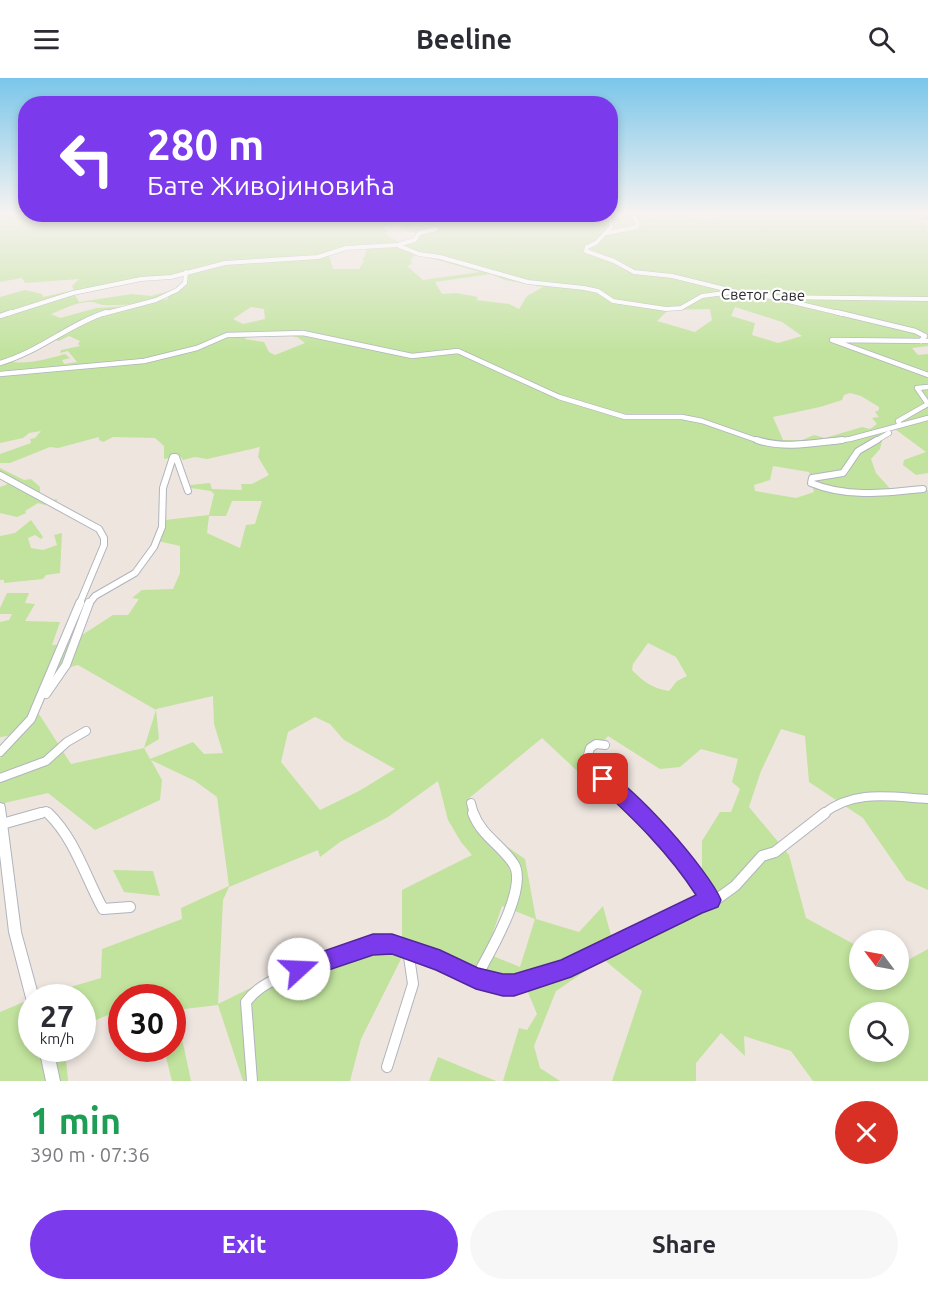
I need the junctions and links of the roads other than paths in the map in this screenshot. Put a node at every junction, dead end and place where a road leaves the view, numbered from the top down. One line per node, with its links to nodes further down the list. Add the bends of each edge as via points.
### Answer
1 (274, 260): 4 (street, via 225,263)
2 (450, 260): 5 (street, Светог Саве, via 528,282 584,288 613,301 666,309 681,308 702,296)
3 (607, 260): 5 (street, via 634,272 672,276)
4 (186, 272): 8 (street, via 73,293); 11 (street, via 185,284 172,293 101,314 56,335 26,356)
5 (739, 293): 6 (street, Светог Саве)
6 (772, 297): 7 (street, Светог Саве); 9 (street, via 915,331 925,336)
7 (928, 299)
8 (0, 316)
9 (921, 341): 10 (street); 13 (street, via 832,340)
10 (928, 341)
11 (0, 363)
12 (0, 374): 17 (street, via 144,361 197,348 227,335 303,333 412,356 458,351 559,397 625,417 682,417 766,443 801,445 850,439)
13 (928, 375)
14 (928, 387): 15 (street, via 917,388)
15 (928, 404): 17 (street, via 898,421)
16 (928, 418): 17 (street)
17 (899, 425): 19 (street, via 858,451 843,473 812,478 811,483 854,492)
18 (0, 475): 21 (street, via 37,498 87,521 104,538 100,558)
19 (922, 489)
20 (188, 491): 21 (street, via 183,471 176,457 172,457 163,488 162,527 154,547 135,573 89,603 66,664)
21 (40, 700): 24 (street, via 31,719)
22 (86, 730): 25 (street, via 46,761)
23 (605, 745): 30 (street, via 590,748 591,765 687,864)
24 (0, 752)
25 (0, 778)
26 (928, 799): 30 (street, via 867,795 836,804 775,852 762,856 735,886)
27 (471, 803): 33 (street, via 473,819 515,866 518,879 514,901)
28 (0, 808): 29 (street)
29 (2, 824): 31 (street, via 46,811 78,852 91,889 104,909); 34 (street, via 15,932)
30 (711, 900): 33 (street, via 564,970 531,981 503,985)
31 (130, 907)
32 (408, 950): 33 (street); 36 (street, via 413,984); 38 (street, via 392,944 373,945 299,969 256,990 246,1002 245,1011)
33 (476, 978)
34 (29, 984)
35 (49, 1062): 37 (street)
36 (387, 1067)
37 (53, 1081)
38 (252, 1081)

